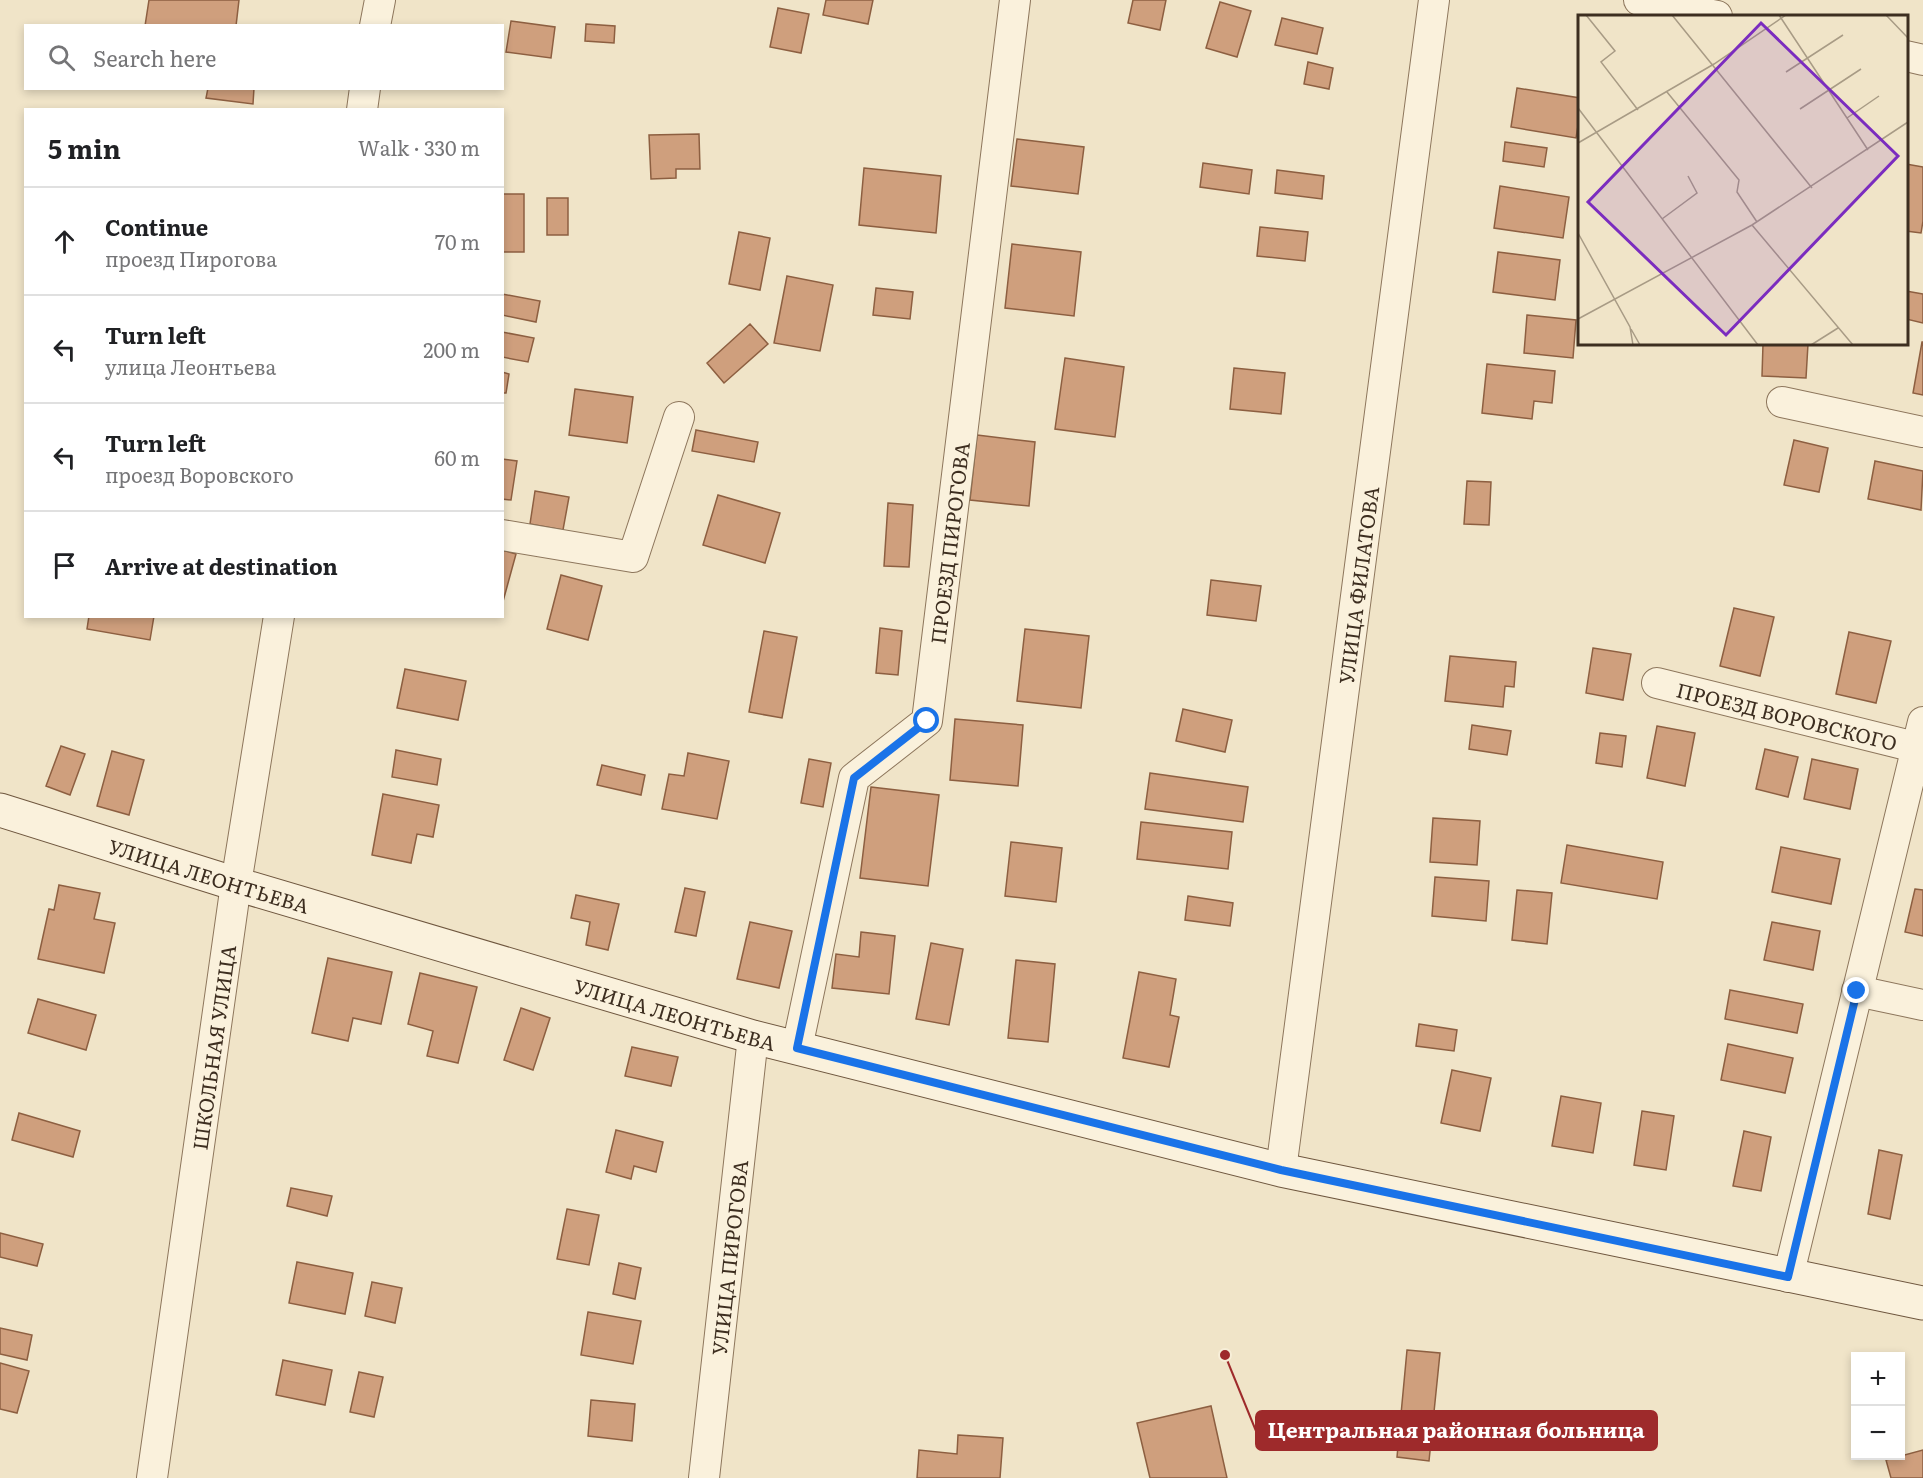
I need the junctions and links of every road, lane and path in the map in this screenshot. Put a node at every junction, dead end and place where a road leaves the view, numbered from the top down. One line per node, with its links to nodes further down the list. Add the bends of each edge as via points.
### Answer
1 (380, 0): 6 (street)
2 (1015, 0): 23 (street, ПРОЕЗД ПИРОГОВА, via 927,721 854,778)
3 (1434, 0): 24 (street, УЛИЦА ФИЛАТОВА)
4 (1639, 0): 5 (street)
5 (1712, 15)
6 (375, 24)
7 (1908, 57): 8 (street)
8 (1923, 60)
9 (365, 90): 10 (street)
10 (362, 108)
11 (1782, 402): 13 (street)
12 (679, 417): 14 (street, via 633,557)
13 (1923, 432)
14 (504, 535)
15 (279, 618): 19 (street, ШКОЛЬНАЯ УЛИЦА)
16 (1657, 683): 17 (street, ПРОЕЗД ВОРОВСКОГО)
17 (1921, 740): 20 (street, ПРОЕЗД ВОРОВСКОГО)
18 (0, 810): 19 (street, УЛИЦА ЛЕОНТЬЕВА)
19 (236, 884): 22 (street, УЛИЦА ЛЕОНТЬЕВА); 27 (street, ШКОЛЬНАЯ УЛИЦА)
20 (1857, 991): 21 (street); 25 (street, ПРОЕЗД ВОРОВСКОГО)
21 (1923, 1005)
22 (753, 1037): 23 (street, УЛИЦА ЛЕОНТЬЕВА); 28 (street, УЛИЦА ПИРОГОВА)
23 (797, 1048): 24 (street, УЛИЦА ЛЕОНТЬЕВА)
24 (1281, 1170): 25 (street, УЛИЦА ЛЕОНТЬЕВА)
25 (1788, 1277): 26 (street, УЛИЦА ЛЕОНТЬЕВА)
26 (1923, 1304)
27 (152, 1478)
28 (704, 1478)

